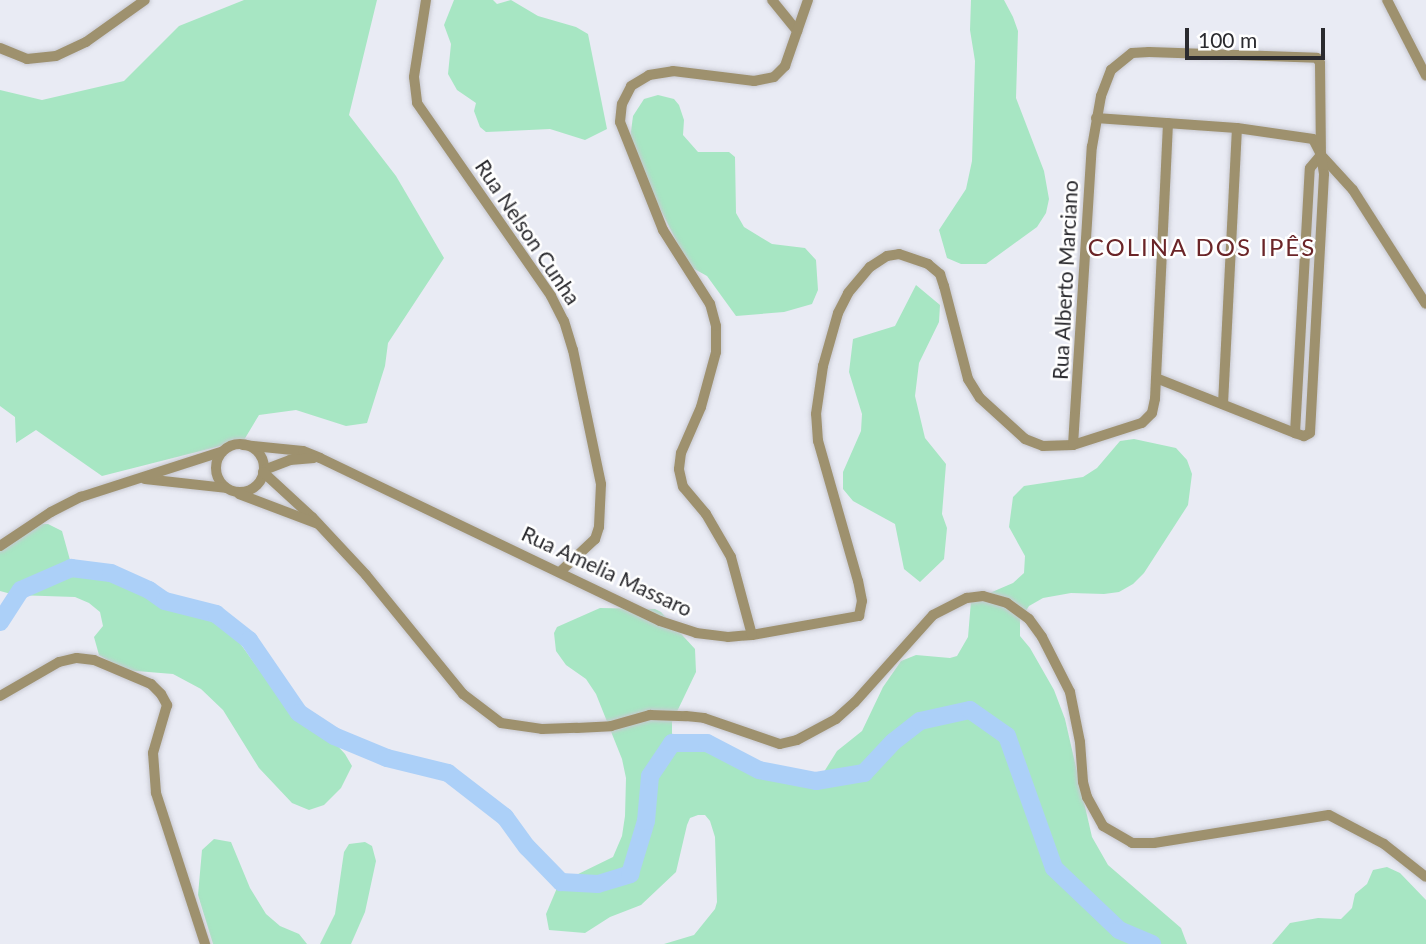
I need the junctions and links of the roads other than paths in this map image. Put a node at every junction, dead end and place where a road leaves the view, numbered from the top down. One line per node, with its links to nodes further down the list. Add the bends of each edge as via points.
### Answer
1 (426, 0): 25 (street, Rua Nelson Cunha, via 414,77 417,103 564,321 601,484 595,539)
2 (772, 0): 6 (street)
3 (808, 0): 6 (street)
4 (1387, 0): 8 (street)
5 (143, 1): 7 (street, via 86,42 56,56 27,58)
6 (797, 31): 26 (street, via 785,66 774,77 754,81 673,71 649,75 631,86 620,122 663,230 710,304 716,326 716,352 679,469 683,487 706,514 731,557)
7 (0, 48)
8 (1426, 76)
9 (1096, 118): 10 (street); 12 (street, Rua Alberto Marciano, via 1111,70 1132,53 1314,56 1320,63); 17 (street, Rua Alberto Marciano)
10 (1168, 123): 11 (street); 14 (street)
11 (1237, 128): 12 (street, via 1305,135 1313,139); 15 (street)
12 (1321, 155): 13 (street, via 1353,190); 15 (street, via 1310,168 1294,433)
13 (1426, 304)
14 (1156, 378): 15 (street); 17 (street, via 1152,412 1142,423)
15 (1223, 404)
16 (243, 445): 18 (street); 19 (street, Rua Amelia Massaro, via 303,451); 20 (street, via 257,452)
17 (1073, 445): 26 (street, Rua Amelia Massaro, via 1043,446 1025,439 980,398 968,379 940,274 911,256 887,256 870,267 838,313 823,366 817,414 818,441 858,581 859,616)
18 (223, 451): 21 (street); 22 (street, via 216,472)
19 (320, 458): 20 (street, via 290,460); 25 (street, Rua Amelia Massaro)
20 (264, 471): 22 (street, via 259,483 249,490); 23 (street)
21 (135, 478): 22 (street); 24 (street, via 61,507)
22 (228, 489): 23 (street)
23 (318, 524): 28 (street, via 463,694 501,723 542,729 611,726 657,715 704,718 780,744 797,740 836,719 855,702 933,615 967,598 983,596 1007,603 1029,619 1070,692 1083,782 1103,826 1132,843 1154,843 1329,815 1384,844)
24 (0, 545)
25 (561, 571): 26 (street, Rua Amelia Massaro, via 660,621 696,633)
26 (752, 635)
27 (0, 695): 29 (street, via 59,662 77,658 94,660 151,684 161,694 167,705 153,753 156,793)
28 (1426, 877)
29 (205, 944)

